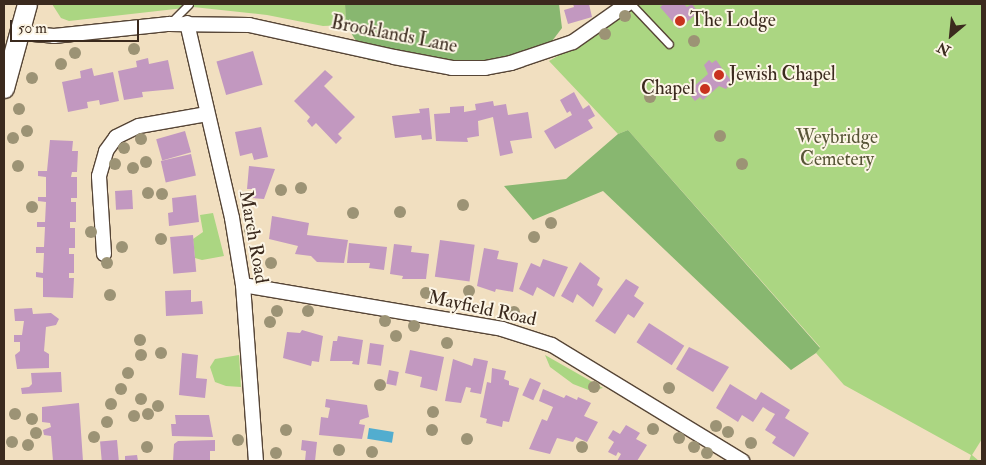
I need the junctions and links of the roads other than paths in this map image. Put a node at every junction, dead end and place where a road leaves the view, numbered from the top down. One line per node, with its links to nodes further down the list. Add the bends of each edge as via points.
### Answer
1 (27, 4): 7 (main road)
2 (189, 4): 6 (lane)
3 (626, 4): 5 (street, Brooklands Lane, via 573,42 511,63 485,68 452,68 249,24)
4 (631, 4): 8 (lane)
5 (187, 23): 6 (street, Brooklands Lane); 10 (street, March Road)
6 (169, 24): 7 (street, Brooklands Lane, via 82,35)
7 (21, 33): 9 (main road)
8 (669, 44)
9 (4, 88)
10 (207, 114): 11 (street, via 139,126 116,138 106,151 99,176); 12 (street, March Road, via 232,218)
11 (104, 254)
12 (243, 285): 13 (street, March Road); 14 (street, Mayfield Road, via 502,329 552,345)
13 (256, 461)
14 (742, 461)

